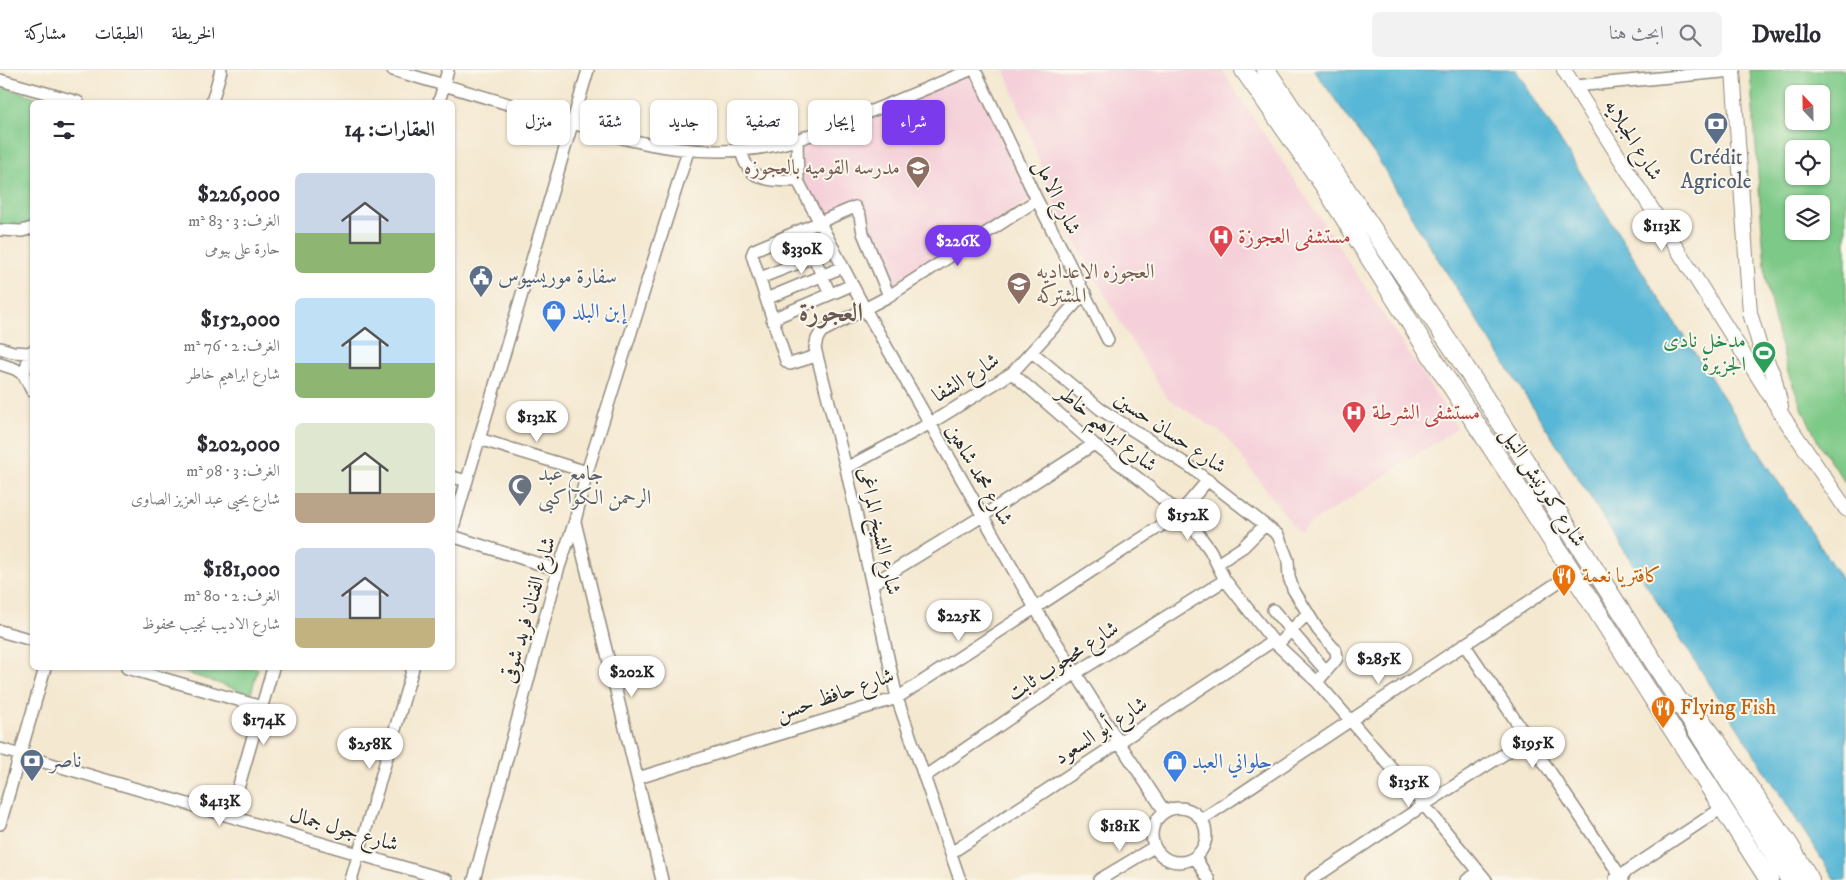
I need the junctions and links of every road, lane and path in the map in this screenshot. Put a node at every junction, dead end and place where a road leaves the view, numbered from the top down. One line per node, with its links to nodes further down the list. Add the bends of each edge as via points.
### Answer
1 (221, 70): 15 (street)
2 (393, 70): 12 (street)
3 (448, 70): 12 (street)
4 (588, 70): 17 (street)
5 (970, 70): 18 (street)
6 (975, 70): 24 (street, شارع الامل)
7 (1244, 70): 46 (main road, شارع كورنيش النيل, via 1323,184)
8 (1266, 70): 44 (main road, شارع كورنيش النيل)
9 (1564, 70): 13 (street, شارع الجبلايه)
10 (1733, 70): 13 (street); 58 (street, via 1750,313 1760,347 1774,376)
11 (0, 80): 14 (street)
12 (444, 85): 16 (street); 17 (street)
13 (1575, 86): 58 (street, شارع الجبلايه)
14 (71, 100)
15 (213, 100)
16 (440, 100)
17 (573, 123): 22 (street, via 649,145); 60 (street)
18 (798, 139)
19 (768, 145): 21 (street)
20 (796, 145): 23 (street, شارع محمد شاهين)
21 (741, 150): 22 (street); 23 (street, via 743,160 756,176 766,180)
22 (688, 151): 63 (street, شارع الفنان فريد شوقى)
23 (798, 181): 25 (street, شارع محمد شاهين)
24 (1037, 200): 37 (street, شارع الامل); 39 (street)
25 (820, 222): 28 (street, شارع محمد شاهين); 33 (street, via 756,248 752,255); 39 (street, via 855,207 858,210 862,233)
26 (30, 229): 27 (street)
27 (0, 230)
28 (834, 248): 29 (street); 31 (street, شارع محمد شاهين)
29 (814, 256): 30 (street); 32 (street)
30 (792, 265): 33 (street); 34 (street)
31 (843, 267): 32 (street); 35 (street, شارع محمد شاهين)
32 (822, 276): 34 (street); 38 (street)
33 (760, 278): 40 (street)
34 (800, 285): 36 (street)
35 (852, 285): 38 (street); 41 (street, شارع محمد شاهين)
36 (782, 292): 40 (street); 42 (street)
37 (1084, 293): 45 (street, شارع الامل); 49 (street, شارع الشفا)
38 (830, 294): 42 (street)
39 (889, 296): 41 (street)
40 (766, 299): 43 (street)
41 (865, 309): 51 (street, شارع الشيخ المراغى, via 821,332 815,348); 59 (street, شارع محمد شاهين)
42 (790, 311): 43 (street)
43 (772, 318): 51 (street, via 787,363)
44 (1437, 323): 46 (main road, via 1432,335); 52 (main road, شارع كورنيش النيل)
45 (1108, 340)
46 (1423, 343): 53 (main road, شارع كورنيش النيل)
47 (0, 348): 48 (street)
48 (30, 352)
49 (1032, 352): 55 (street, شارع الشفا); 65 (street, شارع حسان حسين, via 1100,409)
50 (30, 355): 56 (street)
51 (816, 356): 62 (street, شارع الشيخ المراغى)
52 (1458, 356): 53 (main road, via 1446,356); 97 (main road, شارع كورنيش النيل)
53 (1435, 361): 77 (main road, شارع كورنيش النيل)
54 (0, 364): 56 (street)
55 (1012, 373): 59 (street, شارع الشفا); 61 (street, شارع ابراهيم خاطر)
56 (24, 375): 57 (street)
57 (30, 387)
58 (1784, 418): 68 (street, شارع الجبلايه)
59 (929, 424): 62 (street, شارع الشفا); 71 (street, شارع محمد شاهين)
60 (479, 439): 63 (street); 66 (street)
61 (1094, 444): 70 (street, شارع ابراهيم خاطر); 71 (street)
62 (846, 468): 79 (street, شارع الشيخ المراغى)
63 (587, 472): 72 (street, شارع الفنان فريد شوقى)
64 (455, 478): 66 (street)
65 (1208, 480): 70 (street, شارع حافظ حسن); 73 (street, شارع حسان حسين)
66 (467, 481): 67 (street)
67 (457, 500): 69 (street)
68 (1846, 509)
69 (455, 512)
70 (1179, 514): 75 (street, شارع ابراهيم خاطر, via 1201,536); 80 (street, شارع حافظ حسن)
71 (981, 517): 79 (street); 80 (street, شارع محمد شاهين)
72 (575, 522): 76 (street, شارع الفنان فريد شوقى); 105 (street)
73 (1265, 525): 75 (street, via 1243,547); 82 (street, شارع حسان حسين, via 1283,544 1291,584)
74 (455, 537): 76 (street)
75 (1217, 564): 78 (street, شارع ابراهيم خاطر)
76 (558, 570): 120 (street, شارع الفنان فريد شوقى)
77 (1572, 572): 87 (street); 107 (main road, شارع كورنيش النيل)
78 (1225, 580): 86 (street, شارع ابراهيم خاطر); 94 (street, شارع محجوب ثابت)
79 (872, 584): 96 (street, شارع الشيخ المراغى)
80 (1035, 608): 94 (street, شارع محمد شاهين); 96 (street, شارع حافظ حسن)
81 (1273, 610): 83 (street)
82 (1308, 613): 83 (street, شارع أبو السعود); 92 (street, شارع حسان حسين, via 1336,651 1337,658)
83 (1292, 630): 86 (street, شارع أبو السعود); 92 (street)
84 (0, 631): 85 (street)
85 (30, 639)
86 (1275, 643): 95 (street, شارع ابراهيم خاطر); 101 (street, شارع أبو السعود)
87 (1464, 644): 99 (street); 100 (street)
88 (44, 670): 103 (street)
89 (144, 670): 93 (street)
90 (272, 670): 98 (street)
91 (412, 670): 114 (street)
92 (1326, 671): 95 (street)
93 (162, 672): 98 (street)
94 (1076, 673): 101 (street, شارع محمد شاهين); 104 (street, شارع محجوب ثابت)
95 (1317, 682): 99 (street, شارع ابراهيم خاطر)
96 (897, 698): 104 (street, شارع الشيخ المراغى); 105 (street, شارع حافظ حسن)
97 (1680, 703): 128 (main road, شارع كورنيش النيل); 129 (highway, via 1716,742)
98 (262, 707): 109 (street)
99 (1350, 720): 106 (street, شارع ابراهيم خاطر); 110 (street)
100 (1528, 739): 106 (street); 117 (street)
101 (1118, 742): 108 (street, شارع محمد شاهين); 113 (street, شارع أبو السعود)
102 (0, 748): 103 (street, شارع جول جمال)
103 (20, 754): 109 (street, شارع جول جمال); 111 (street)
104 (924, 776): 113 (street, شارع الشيخ المراغى)
105 (638, 778): 121 (street)
106 (1424, 805): 116 (street, شارع ابراهيم خاطر); 125 (street)
107 (1722, 808): 117 (street); 127 (main road, شارع كورنيش النيل)
108 (1166, 812): 110 (street, via 1189,810); 112 (street, via 1152,831)
109 (230, 816): 114 (street, شارع جول جمال)
110 (1201, 820): 115 (street, via 1205,828 1204,844)
111 (0, 824)
112 (1154, 847): 115 (street, via 1168,860 1177,862); 123 (street)
113 (951, 853): 122 (street, شارع الشيخ المراغى)
114 (359, 854): 118 (street); 119 (street, شارع جول جمال)
115 (1195, 857): 124 (street)
116 (1482, 876): 126 (street)
117 (1619, 879)
118 (351, 880)
119 (447, 880)
120 (474, 880)
121 (662, 880)
122 (960, 880)
123 (1099, 880)
124 (1209, 880)
125 (1311, 880)
126 (1467, 880)
127 (1769, 880)
128 (1790, 880)
129 (1810, 880)

